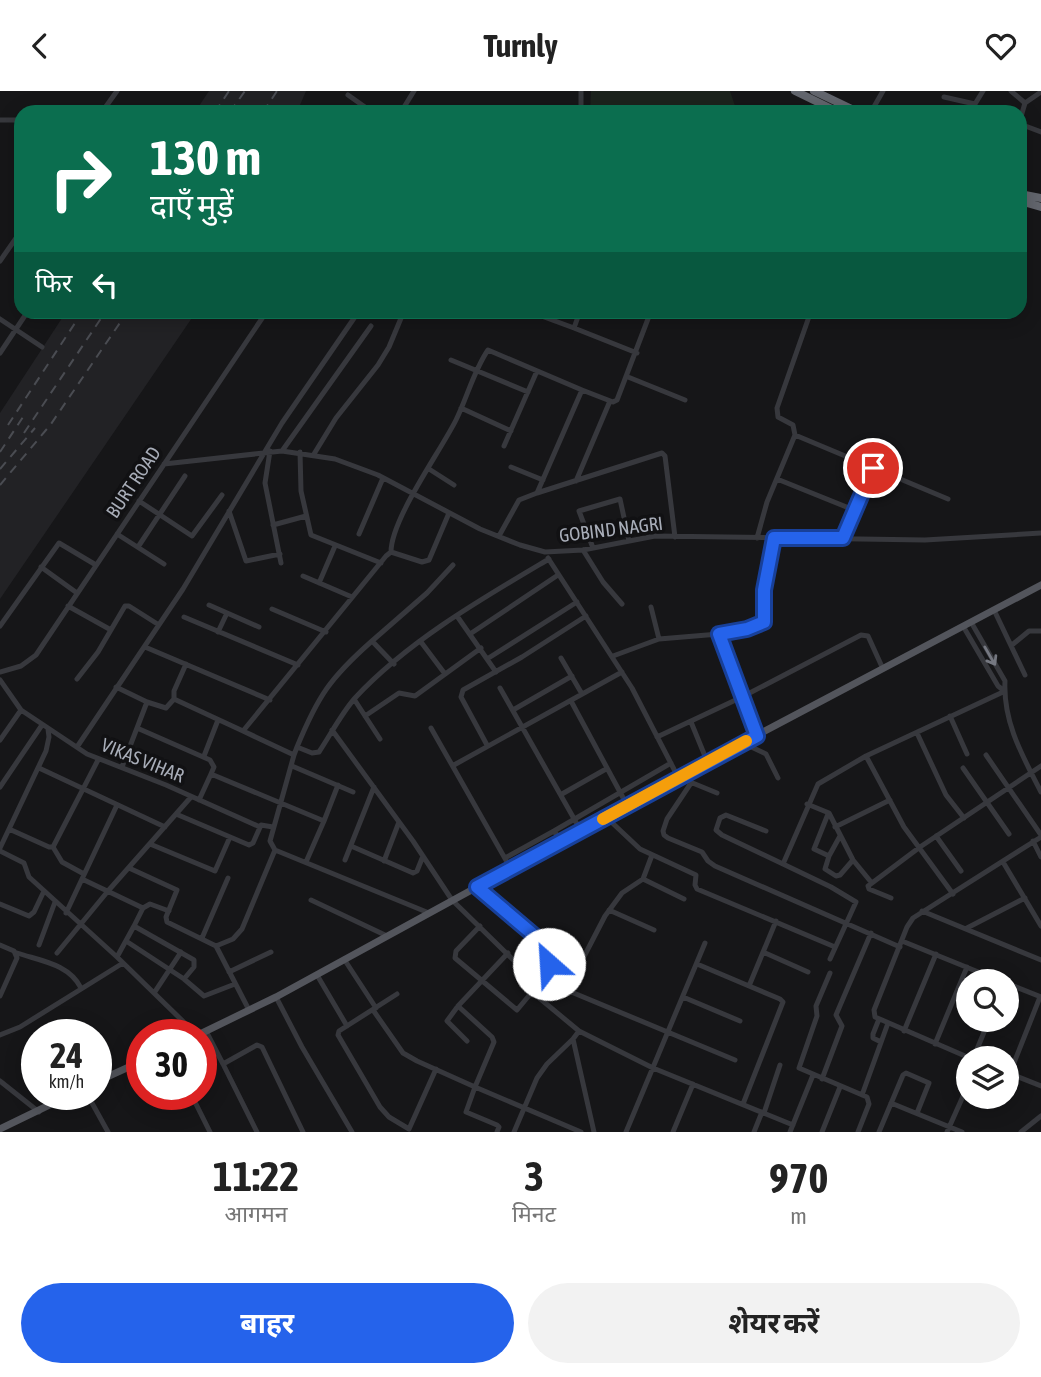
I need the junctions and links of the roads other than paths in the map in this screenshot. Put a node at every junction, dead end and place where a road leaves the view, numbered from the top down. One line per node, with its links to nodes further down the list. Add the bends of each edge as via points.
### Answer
1 (795, 91): 10 (highway)
2 (814, 91): 11 (highway)
3 (983, 91): 7 (street, via 975,104)
4 (1011, 91): 8 (street)
5 (1041, 92): 8 (street)
6 (348, 95): 9 (street)
7 (944, 97)
8 (1025, 103)
9 (362, 105)
10 (824, 105)
11 (843, 105)
12 (14, 240): 13 (street)
13 (0, 261)
14 (0, 319): 25 (street)
15 (22, 319): 25 (street)
16 (262, 319): 45 (street, BURT ROAD)
17 (354, 319): 41 (street)
18 (401, 319): 44 (street, via 378,365)
19 (550, 319): 24 (street)
20 (577, 319): 24 (street)
21 (648, 319): 28 (street)
22 (808, 319): 39 (street, via 777,408 778,417 793,425)
23 (371, 326): 42 (street)
24 (574, 328): 28 (street)
25 (15, 330): 26 (street); 27 (street)
26 (42, 347)
27 (0, 353)
28 (636, 353): 32 (street)
29 (451, 360): 30 (street)
30 (478, 370): 31 (street, via 488,350); 34 (street); 37 (street)
31 (537, 371): 33 (street); 34 (street)
32 (628, 377): 35 (street); 36 (street, via 617,400)
33 (582, 390): 36 (street); 52 (street)
34 (528, 392): 38 (street)
35 (685, 400)
36 (610, 401): 53 (street)
37 (461, 408): 38 (street); 48 (street)
38 (511, 431): 40 (street)
39 (795, 435): 47 (street); 51 (street)
40 (504, 446)
41 (267, 451): 42 (street, GOBIND NAGRI); 45 (street, GOBIND NAGRI); 61 (street); 65 (street, via 265,483)
42 (282, 451): 43 (street, GOBIND NAGRI)
43 (300, 452): 44 (street, GOBIND NAGRI); 64 (street)
44 (314, 454): 50 (street, GOBIND NAGRI)
45 (164, 464): 59 (street, BURT ROAD)
46 (511, 467): 52 (street)
47 (873, 468): 58 (street); 60 (street)
48 (429, 469): 54 (street); 55 (street)
49 (185, 476): 63 (street)
50 (383, 478): 55 (street, GOBIND NAGRI); 68 (street)
51 (777, 479): 60 (street); 71 (street)
52 (543, 480): 56 (street)
53 (576, 481): 56 (street); 70 (street, via 662,453)
54 (454, 485)
55 (413, 493): 62 (street, GOBIND NAGRI); 79 (street)
56 (537, 493): 69 (street, via 519,500)
57 (222, 495): 63 (street, via 192,536)
58 (948, 499)
59 (139, 501): 63 (street); 67 (street, BURT ROAD)
60 (854, 510): 73 (street)
61 (229, 511): 81 (street, via 243,559 248,562); 107 (street)
62 (449, 513): 69 (street, GOBIND NAGRI); 79 (street, via 426,562)
63 (159, 515): 76 (street)
64 (306, 516): 65 (street); 75 (street, via 311,534)
65 (273, 525): 81 (street)
66 (1041, 533): 73 (street, GOBIND NAGRI, via 925,540)
67 (117, 534): 76 (street); 86 (street, BURT ROAD)
68 (359, 534)
69 (499, 537): 80 (street, GOBIND NAGRI)
70 (675, 537): 71 (street, GOBIND NAGRI); 74 (street, GOBIND NAGRI)
71 (757, 538): 72 (street, GOBIND NAGRI)
72 (774, 538): 73 (street, GOBIND NAGRI); 115 (street, via 764,590 764,622)
73 (843, 538)
74 (629, 541): 77 (street, GOBIND NAGRI); 77 (street, via 620,499 579,511)
75 (335, 546): 84 (street); 91 (street)
76 (138, 547): 85 (street)
77 (593, 548): 78 (street, GOBIND NAGRI)
78 (583, 550): 80 (street, GOBIND NAGRI); 96 (street)
79 (391, 552): 84 (street)
80 (545, 552): 82 (street)
81 (280, 554): 83 (street)
82 (549, 559): 89 (street); 103 (street)
83 (281, 563)
84 (381, 563): 94 (street)
85 (164, 564)
86 (96, 565): 88 (street, via 59,543); 93 (street, BURT ROAD)
87 (453, 565): 117 (street)
88 (41, 567): 93 (street); 108 (street)
89 (558, 575): 95 (street); 114 (street)
90 (303, 576): 91 (street)
91 (320, 583): 94 (street)
92 (1041, 585): 101 (main road)
93 (77, 593): 98 (street, BURT ROAD)
94 (352, 597): 113 (street)
95 (577, 602): 104 (street); 124 (street)
96 (622, 604)
97 (209, 605): 102 (street)
98 (68, 606): 110 (street); 129 (street, BURT ROAD, via 36,655 21,666)
99 (651, 607): 116 (street)
100 (272, 608): 113 (street)
101 (994, 610): 106 (main road); 119 (street)
102 (228, 613): 109 (street); 112 (street)
103 (457, 616): 114 (street); 118 (street)
104 (586, 616): 122 (street); 130 (street)
105 (184, 617): 112 (street)
106 (967, 624): 128 (main road); 139 (street)
107 (159, 625): 110 (street, via 127,605); 120 (street)
108 (0, 626)
109 (259, 627)
110 (111, 630): 135 (street)
111 (1041, 631): 119 (street, via 1029,631)
112 (218, 632): 127 (street)
113 (326, 632): 127 (street)
114 (470, 633): 121 (street)
115 (719, 634): 116 (street); 141 (street)
116 (659, 639): 122 (street)
117 (372, 641): 126 (street); 167 (street, via 322,692)
118 (421, 642): 126 (street); 132 (street)
119 (1012, 645): 133 (street)
120 (145, 647): 125 (street); 137 (street)
121 (481, 648): 124 (street); 132 (street)
122 (612, 656): 131 (street)
123 (561, 658): 134 (street)
124 (487, 659): 130 (street)
125 (186, 664): 142 (street); 144 (street)
126 (394, 664): 143 (street)
127 (298, 665): 144 (street)
128 (883, 669): 141 (street, via 864,634); 160 (main road)
129 (0, 672)
130 (496, 672): 165 (street, via 461,693)
131 (622, 672): 140 (street); 161 (street)
132 (445, 674): 149 (street, via 415,696 399,693)
133 (1025, 675)
134 (572, 676): 140 (street); 148 (street)
135 (77, 679)
136 (0, 680): 147 (street, VIKAS VIHAR)
137 (116, 687): 146 (street); 166 (street)
138 (500, 688): 148 (street)
139 (1003, 691): 150 (street); 183 (street, via 1017,743)
140 (582, 694): 145 (street)
141 (742, 697): 152 (street); 160 (street)
142 (174, 699): 146 (street, via 166,708); 151 (street)
143 (354, 699): 149 (street); 157 (street)
144 (270, 700): 158 (street)
145 (570, 701): 153 (street); 182 (street)
146 (147, 702): 155 (street)
147 (21, 710): 154 (street, VIKAS VIHAR); 163 (street)
148 (513, 710): 153 (street)
149 (365, 716): 162 (street)
150 (950, 716): 159 (street); 168 (street)
151 (218, 720): 158 (street); 171 (street)
152 (691, 722): 161 (street); 174 (street)
153 (523, 726): 165 (street); 197 (street)
154 (45, 727): 166 (street, VIKAS VIHAR); 180 (street, via 49,743); 190 (street)
155 (137, 728): 171 (street); 179 (street)
156 (431, 728): 176 (street)
157 (332, 730): 167 (street, via 316,754); 191 (street)
158 (243, 731): 169 (street)
159 (917, 733): 172 (street); 209 (street, via 946,795)
160 (757, 736): 164 (main road)
161 (657, 737): 175 (street)
162 (380, 739)
163 (0, 740)
164 (743, 743): 174 (main road); 186 (street, via 766,754)
165 (487, 745): 176 (street)
166 (77, 747): 173 (street, VIKAS VIHAR)
167 (297, 747): 169 (street)
168 (967, 754)
169 (294, 755): 177 (street)
170 (986, 755): 189 (street)
171 (204, 756): 184 (street, via 213,762)
172 (866, 756): 200 (street); 203 (street, via 818,784)
173 (97, 760): 179 (street, VIKAS VIHAR); 192 (street)
174 (707, 761): 185 (main road)
175 (671, 763): 185 (street); 195 (street)
176 (454, 765): 238 (street)
177 (292, 766): 188 (street); 201 (street)
178 (1041, 766): 183 (street)
179 (122, 767): 198 (street, VIKAS VIHAR)
180 (38, 768): 192 (street); 217 (street)
181 (964, 768): 202 (street)
182 (606, 769): 195 (street); 197 (street)
183 (1031, 771): 189 (street); 194 (street)
184 (211, 774): 199 (street); 201 (street)
185 (678, 777): 187 (street); 205 (main road)
186 (778, 778)
187 (691, 783): 196 (street); 270 (street, via 667,820 664,835 702,852 715,866)
188 (338, 785): 193 (street); 211 (street)
189 (1009, 786): 202 (street); 223 (street)
190 (0, 787)
191 (374, 787): 212 (street); 229 (street)
192 (83, 788): 204 (street); 230 (street)
193 (352, 792)
194 (1041, 792)
195 (620, 793): 205 (street); 210 (street)
196 (716, 793)
197 (562, 794): 210 (street)
198 (191, 797): 199 (street, VIKAS VIHAR); 207 (street)
199 (199, 800): 214 (street, VIKAS VIHAR)
200 (890, 800): 216 (street); 231 (street)
201 (280, 801): 211 (street); 215 (street)
202 (987, 801): 209 (street); 221 (street)
203 (807, 804): 206 (street); 244 (street)
204 (117, 805): 213 (street); 248 (street)
205 (627, 805): 208 (main road)
206 (829, 813): 216 (street); 236 (street, via 814,849)
207 (176, 814): 213 (street); 224 (street)
208 (606, 817): 219 (main road); 234 (street)
209 (964, 818): 225 (street)
210 (575, 819): 218 (street); 219 (street)
211 (324, 821): 242 (street)
212 (399, 822): 235 (street); 241 (street)
213 (165, 827): 228 (street)
214 (260, 827): 215 (street); 224 (street, via 252,845)
215 (273, 827): 233 (street, via 270,841)
216 (835, 827): 222 (street)
217 (9, 829): 230 (street); 232 (street)
218 (554, 831): 226 (street); 238 (street)
219 (581, 831): 226 (main road)
220 (766, 831): 244 (street, via 726,815 716,830)
221 (1009, 834)
222 (840, 836): 236 (street); 240 (street)
223 (1041, 836): 227 (street)
224 (230, 837): 228 (street, via 215,871)
225 (936, 837): 231 (street); 247 (street)
226 (561, 841): 246 (main road)
227 (1033, 841): 237 (street); 243 (street)
228 (150, 844): 245 (street)
229 (351, 846): 239 (street); 241 (street)
230 (53, 847): 248 (street, via 62,862)
231 (920, 847): 251 (street); 255 (street)
232 (0, 848): 253 (street, via 24,863 29,877)
233 (275, 850): 242 (street); 285 (street, via 242,929)
234 (652, 855): 250 (street); 269 (street, via 696,875 697,889)
235 (423, 856): 241 (street, via 413,873); 260 (street)
236 (829, 856): 240 (street, via 825,869 836,876)
237 (1041, 857)
238 (505, 858): 246 (street)
239 (345, 860)
240 (853, 860): 251 (street)
241 (384, 861)
242 (306, 862): 268 (street)
243 (1003, 862): 255 (street); 257 (street)
244 (783, 864): 270 (street, via 856,901)
245 (129, 868): 254 (street); 265 (street, via 177,890)
246 (511, 869): 252 (main road)
247 (961, 871)
248 (83, 876): 254 (street); 267 (street)
249 (228, 878): 279 (street)
250 (643, 879): 258 (street); 264 (street, via 622,893)
251 (872, 882): 256 (street, via 869,889)
252 (477, 887): 260 (main road); 310 (street, via 549,948 549,964)
253 (44, 891): 261 (street); 262 (street, via 29,916)
254 (108, 891): 263 (street); 271 (street)
255 (953, 894): 266 (street)
256 (891, 898)
257 (1025, 898): 274 (street); 275 (street)
258 (684, 899)
259 (311, 900): 278 (street)
260 (452, 901): 268 (main road); 273 (street)
261 (55, 902): 267 (street); 284 (street)
262 (0, 904)
263 (143, 908): 265 (street, via 150,904); 272 (street)
264 (609, 910): 276 (street); 303 (street)
265 (169, 911): 279 (street, via 167,922)
266 (922, 911): 275 (street); 282 (street, via 909,923)
267 (66, 913): 271 (street)
268 (429, 913): 278 (main road)
269 (776, 922): 286 (street); 289 (street)
270 (846, 923): 277 (street); 286 (street)
271 (80, 926): 291 (street); 294 (street)
272 (134, 926): 280 (street); 288 (street)
273 (480, 926): 292 (street); 309 (street, via 455,958)
274 (1041, 926)
275 (967, 928): 297 (street)
276 (654, 930)
277 (871, 933): 282 (street); 349 (street, via 836,1014 842,1026)
278 (385, 935): 296 (main road)
279 (202, 938): 285 (street)
280 (126, 941): 294 (street); 302 (street)
281 (705, 943): 299 (street)
282 (901, 944): 293 (street); 326 (street, via 874,1010)
283 (0, 945): 290 (street)
284 (39, 945)
285 (216, 946): 304 (street)
286 (835, 947): 295 (street)
287 (271, 951): 304 (street)
288 (181, 952): 302 (street); 308 (street, via 195,963)
289 (763, 952): 305 (street); 312 (street)
290 (17, 953): 314 (street, via 64,968); 318 (street)
291 (57, 953)
292 (508, 953): 309 (street); 310 (street)
293 (936, 954): 300 (street); 332 (street)
294 (117, 957): 298 (street)
295 (830, 959)
296 (344, 960): 307 (main road); 323 (street)
297 (1041, 960)
298 (123, 963): 314 (street); 316 (street)
299 (697, 964): 312 (street); 320 (street)
300 (967, 967): 301 (street); 338 (street)
301 (972, 969)
302 (170, 970): 308 (street); 316 (street)
303 (576, 971)
304 (229, 972): 311 (street)
305 (808, 972)
306 (830, 973): 347 (street, via 799,1065)
307 (317, 975): 319 (main road); 330 (street)
308 (184, 979): 311 (street, via 204,996)
309 (482, 981): 315 (street, via 517,1010); 322 (street)
310 (539, 981): 315 (street); 333 (street)
311 (235, 984): 324 (street)
312 (749, 986): 357 (street, via 783,1003)
313 (1019, 988): 321 (street)
314 (81, 989): 334 (street)
315 (533, 992): 331 (street)
316 (154, 993): 325 (street)
317 (397, 994): 323 (street)
318 (0, 996)
319 (276, 997): 324 (main road); 375 (street)
320 (683, 997): 327 (street); 333 (street)
321 (1041, 997): 339 (street)
322 (458, 1006): 336 (street, via 447,1024); 353 (street, via 494,1042)
323 (374, 1009): 330 (street); 346 (street, via 403,1053)
324 (249, 1010): 329 (main road)
325 (184, 1019)
326 (879, 1019): 328 (street); 337 (street, via 873,1038)
327 (740, 1021)
328 (888, 1024): 332 (street); 337 (street)
329 (217, 1025)
330 (347, 1026): 370 (street, via 338,1035 388,1118)
331 (579, 1031): 335 (street); 345 (street)
332 (904, 1031): 338 (street)
333 (667, 1033): 342 (street); 345 (street)
334 (0, 1035)
335 (573, 1039): 358 (street, via 547,1064); 379 (street)
336 (467, 1041)
337 (881, 1042): 355 (street)
338 (935, 1044): 340 (street)
339 (1019, 1048)
340 (956, 1052)
341 (217, 1056): 343 (street)
342 (735, 1060)
343 (223, 1064): 373 (street); 374 (street, via 257,1045 262,1047)
344 (780, 1065): 364 (street)
345 (653, 1068): 351 (street); 380 (street)
346 (436, 1069): 353 (street); 370 (street)
347 (813, 1075): 349 (street); 367 (street)
348 (1019, 1077): 352 (street)
349 (822, 1079): 354 (street)
350 (0, 1081): 363 (street)
351 (693, 1084): 357 (street); 381 (street)
352 (1041, 1086)
353 (475, 1087): 358 (street); 376 (street, via 466,1112 497,1125)
354 (840, 1087): 355 (street); 384 (street)
355 (862, 1095): 385 (street, via 870,1101)
356 (891, 1103): 365 (street); 365 (street, via 907,1072 929,1083); 386 (street)
357 (743, 1104): 364 (street)
358 (524, 1108): 377 (street); 378 (street)
359 (957, 1109): 369 (street)
360 (43, 1110): 363 (main road)
361 (96, 1110): 371 (street)
362 (199, 1110): 372 (street)
363 (39, 1112): 368 (main road)
364 (763, 1112): 367 (street); 382 (street)
365 (917, 1113): 369 (street)
366 (1041, 1116): 388 (street)
367 (793, 1125): 383 (street)
368 (0, 1129)
369 (948, 1129): 387 (street)
370 (412, 1131)
371 (108, 1132)
372 (210, 1132)
373 (257, 1132)
374 (303, 1132)
375 (352, 1132)
376 (497, 1132)
377 (514, 1132)
378 (581, 1132)
379 (594, 1132)
380 (625, 1132)
381 (673, 1132)
382 (754, 1132)
383 (790, 1132)
384 (822, 1132)
385 (858, 1132)
386 (879, 1132)
387 (962, 1132)
388 (1021, 1132)

